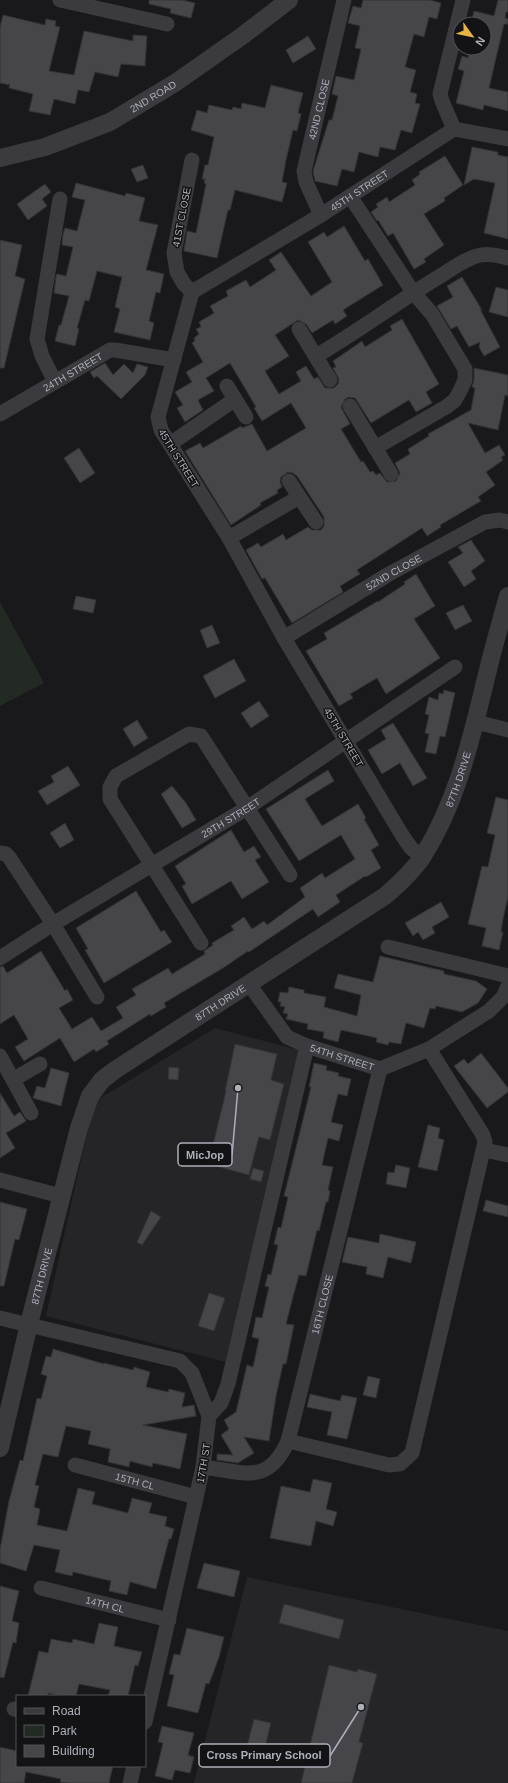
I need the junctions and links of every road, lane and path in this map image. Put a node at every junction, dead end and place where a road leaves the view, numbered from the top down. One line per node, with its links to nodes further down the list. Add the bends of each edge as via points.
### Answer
1 (60, 0): 5 (street)
2 (289, 0): 8 (street, 2ND ROAD, via 175,83 110,122 45,147)
3 (344, 0): 12 (street, 42ND CLOSE, via 304,171 306,182)
4 (463, 0): 6 (street, via 440,94)
5 (167, 24)
6 (454, 129): 7 (street); 10 (street, 45TH STREET)
7 (508, 139)
8 (0, 158)
9 (192, 160): 14 (street, 41ST CLOSE, via 174,252 177,272)
10 (350, 196): 12 (street, 45TH STREET); 15 (street)
11 (60, 199): 20 (street, via 38,339 42,356)
12 (321, 215): 14 (street, 45TH STREET)
13 (508, 258): 15 (street, via 491,254 480,255)
14 (192, 292): 18 (street, 45TH STREET)
15 (413, 292): 17 (street); 27 (street, via 432,314 461,362 465,369 465,380 455,400 446,407)
16 (299, 329): 17 (street)
17 (316, 356): 19 (street)
18 (174, 360): 20 (street, 24TH STREET, via 110,350); 26 (street, 45TH STREET, via 158,417 161,430)
19 (330, 380)
20 (55, 382): 24 (street, 24TH STREET)
21 (227, 386): 22 (street)
22 (234, 400): 25 (street); 26 (street)
23 (350, 406): 27 (street)
24 (0, 414)
25 (246, 417)
26 (170, 444): 33 (street, 45TH STREET)
27 (375, 448): 28 (street)
28 (391, 474)
29 (289, 481): 30 (street)
30 (299, 497): 31 (street); 33 (street)
31 (316, 522)
32 (508, 522): 35 (street, 52ND CLOSE, via 485,522 389,574)
33 (229, 538): 35 (street, 45TH STREET)
34 (508, 596): 37 (street, 87TH DRIVE)
35 (284, 638): 39 (street, 45TH STREET)
36 (455, 667): 39 (street, 29TH STREET)
37 (476, 722): 38 (street); 42 (street, 87TH DRIVE, via 454,793 440,826)
38 (508, 730)
39 (346, 741): 40 (street, 29TH STREET); 42 (street, 45TH STREET, via 411,848)
40 (247, 808): 43 (street, 29TH STREET); 43 (street, via 201,736 189,734 116,776 110,787 110,799); 44 (street)
41 (0, 853): 45 (street, via 6,854)
42 (422, 857): 50 (street, 87TH DRIVE, via 385,896)
43 (152, 865): 45 (street, 29TH STREET); 46 (street)
44 (290, 875)
45 (54, 924): 48 (street, 29TH STREET); 52 (street)
46 (200, 943)
47 (388, 947): 49 (street)
48 (0, 958)
49 (508, 976)
50 (249, 984): 53 (street, 54TH STREET, via 287,1037); 63 (street, 87TH DRIVE, via 102,1080 90,1096)
51 (508, 986): 54 (street, 54TH STREET, via 496,1006)
52 (97, 997)
53 (307, 1046): 57 (street, 54TH STREET); 66 (street, via 228,1384 221,1403)
54 (429, 1049): 57 (street, 54TH STREET); 60 (street, via 483,1135)
55 (0, 1056): 58 (street)
56 (40, 1064): 58 (street)
57 (380, 1069): 67 (street, 16TH CLOSE)
58 (14, 1079): 59 (street)
59 (31, 1113)
60 (484, 1150): 61 (street); 67 (street, via 412,1454 400,1464 389,1466)
61 (508, 1155)
62 (0, 1180): 63 (street)
63 (61, 1196): 65 (street, 87TH DRIVE)
64 (0, 1318): 65 (street, 17TH ST)
65 (29, 1324): 66 (street, 17TH ST, via 180,1361 192,1372); 68 (street, 87TH DRIVE)
66 (209, 1416): 70 (street, 17TH ST)
67 (288, 1441): 70 (street, 16TH CLOSE, via 275,1464 256,1474)
68 (0, 1448)
69 (75, 1465): 71 (street, 15TH CL)
70 (204, 1467): 71 (street, 17TH ST)
71 (196, 1497): 73 (street, 17TH ST)
72 (41, 1588): 73 (street, 14TH CL)
73 (169, 1620): 74 (street, 17TH ST)
74 (146, 1718)
75 (134, 1767): 76 (street)
76 (130, 1783)

